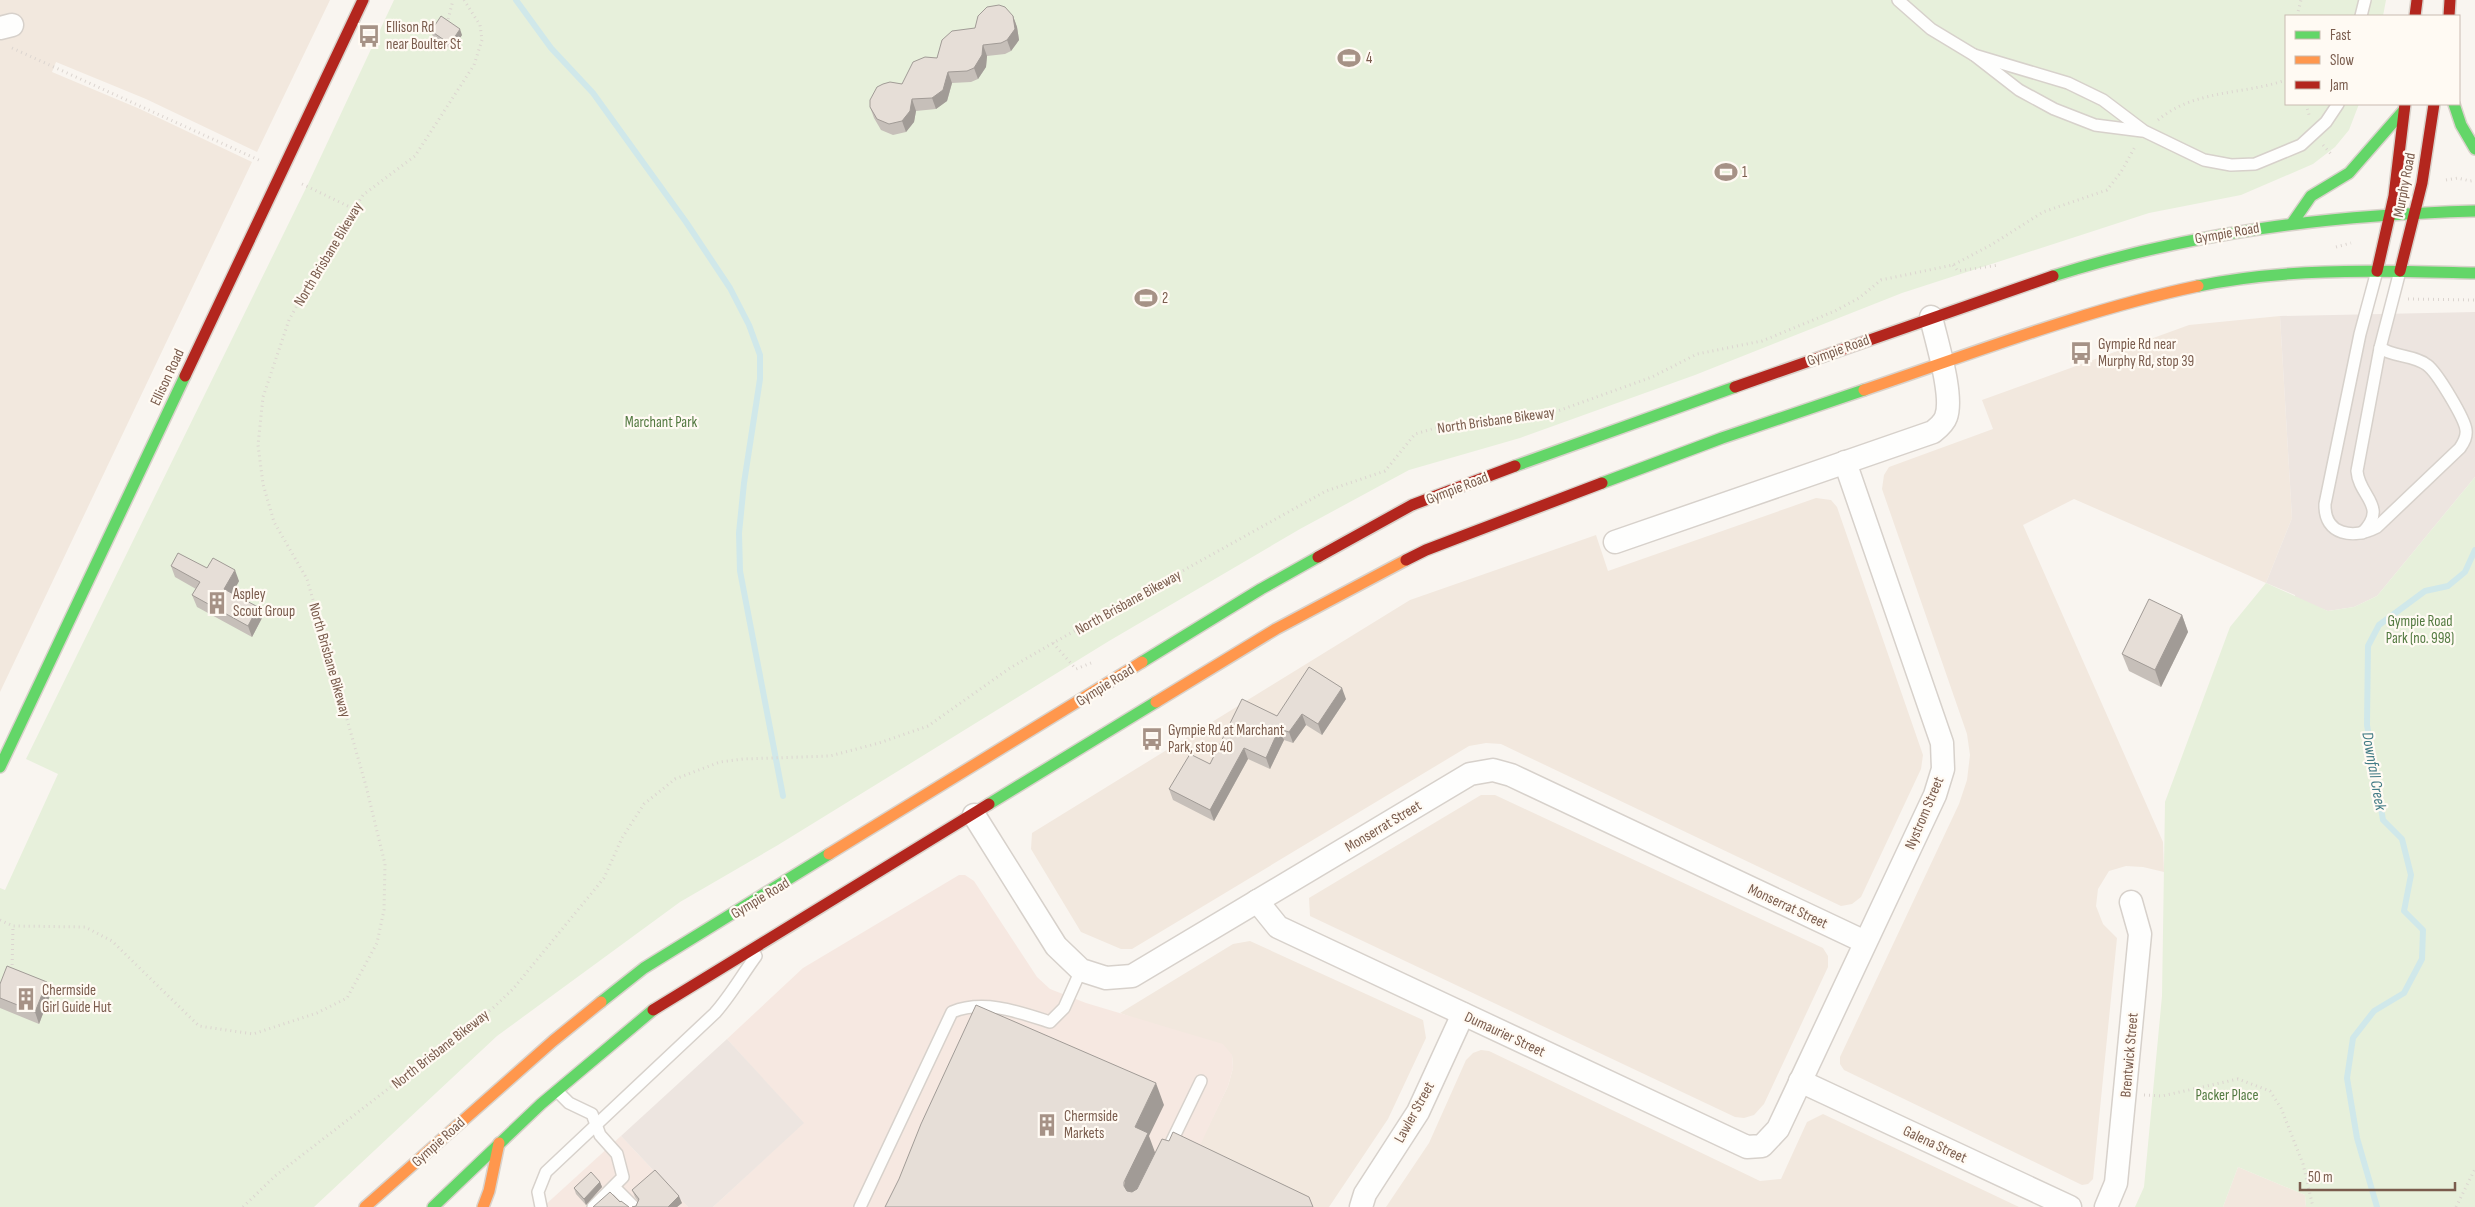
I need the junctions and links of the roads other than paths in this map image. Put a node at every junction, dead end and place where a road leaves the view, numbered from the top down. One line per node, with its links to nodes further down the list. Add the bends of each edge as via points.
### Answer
1 (362, 0): 29 (main road, Ellison Road)
2 (1898, 0): 9 (lane, via 1932,29)
3 (2365, 0): 6 (lane)
4 (2417, 0): 7 (main road)
5 (2450, 0): 8 (main road)
6 (2361, 15)
7 (2415, 15)
8 (2449, 15)
9 (1974, 55): 14 (lane, via 2068,83 2103,100); 14 (lane, via 2019,90 2054,109 2095,125)
10 (2337, 105): 14 (lane, via 2326,122 2301,145 2256,164 2231,165 2204,160)
11 (2434, 105): 17 (main road, Murphy Road)
12 (2454, 105): 15 (main road)
13 (2404, 107): 18 (main road, Murphy Road); 19 (main road, via 2349,173 2311,196)
14 (2144, 132)
15 (2475, 149)
16 (2475, 211): 17 (main road, Gympie Road)
17 (2416, 213): 18 (main road, Gympie Road); 21 (main road, Murphy Road)
18 (2390, 214): 19 (main road, Gympie Road); 20 (main road, Murphy Road)
19 (2294, 222): 23 (main road, Gympie Road, via 2200,237 2149,250 2019,287)
20 (2377, 271): 21 (main road); 25 (main road, via 2301,273 2204,285 2112,307); 27 (lane, via 2360,334 2325,504 2326,518 2334,528 2346,534)
21 (2400, 271): 22 (main road); 24 (lane)
22 (2475, 273)
23 (1930, 317): 25 (street); 45 (main road, Gympie Road, via 1467,483 1412,505 1354,536 1261,589 644,968 546,1047)
24 (2380, 348): 27 (lane, via 2357,471 2360,484 2374,509); 27 (lane, via 2427,364 2463,420 2466,436 2460,448 2383,522)
25 (1943, 364): 26 (street, via 1948,408 1940,426 1933,432); 30 (main road, via 1722,438 1426,550 1276,629)
26 (1846, 462): 28 (street); 34 (street, Nystrom Street, via 1942,743 1943,769 1935,795)
27 (2361, 534)
28 (1615, 542)
29 (0, 767)
30 (974, 814): 33 (main road); 35 (street, Monserrat Street, via 1056,946)
31 (1258, 901): 34 (street, Monserrat Street, via 1470,774 1493,770 1511,775); 35 (street, Monserrat Street, via 1132,976 1106,978); 36 (street, Dumaurier Street, via 1278,926)
32 (2131, 902): 54 (street, Brentwick Street, via 2140,934 2116,1184)
33 (770, 937): 39 (main road, via 659,1005); 40 (lane, via 742,974 732,994 715,1013)
34 (1865, 942): 38 (street, Nystrom Street)
35 (1081, 970): 51 (lane, via 1064,1008 1050,1022 984,1006 964,1007 952,1012)
36 (1463, 1014): 42 (street, Dumaurier Street, via 1747,1147); 52 (street, Lawler Street, via 1418,1112 1365,1194)
37 (1201, 1081): 43 (lane)
38 (1800, 1081): 42 (street, Nystrom Street, via 1778,1129); 53 (street, Galena Street)
39 (557, 1091): 40 (lane, via 569,1102 592,1114); 41 (main road)
40 (596, 1125): 44 (lane, via 600,1135 617,1154 623,1177); 48 (lane, via 546,1172 538,1192)
41 (499, 1144): 46 (main road); 47 (main road)
42 (1762, 1146)
43 (1164, 1157)
44 (614, 1187): 49 (lane); 50 (lane)
45 (365, 1207)
46 (433, 1207)
47 (483, 1207)
48 (541, 1207)
49 (593, 1207)
50 (634, 1207)
51 (860, 1207)
52 (1361, 1207)
53 (2070, 1207)
54 (2106, 1207)

